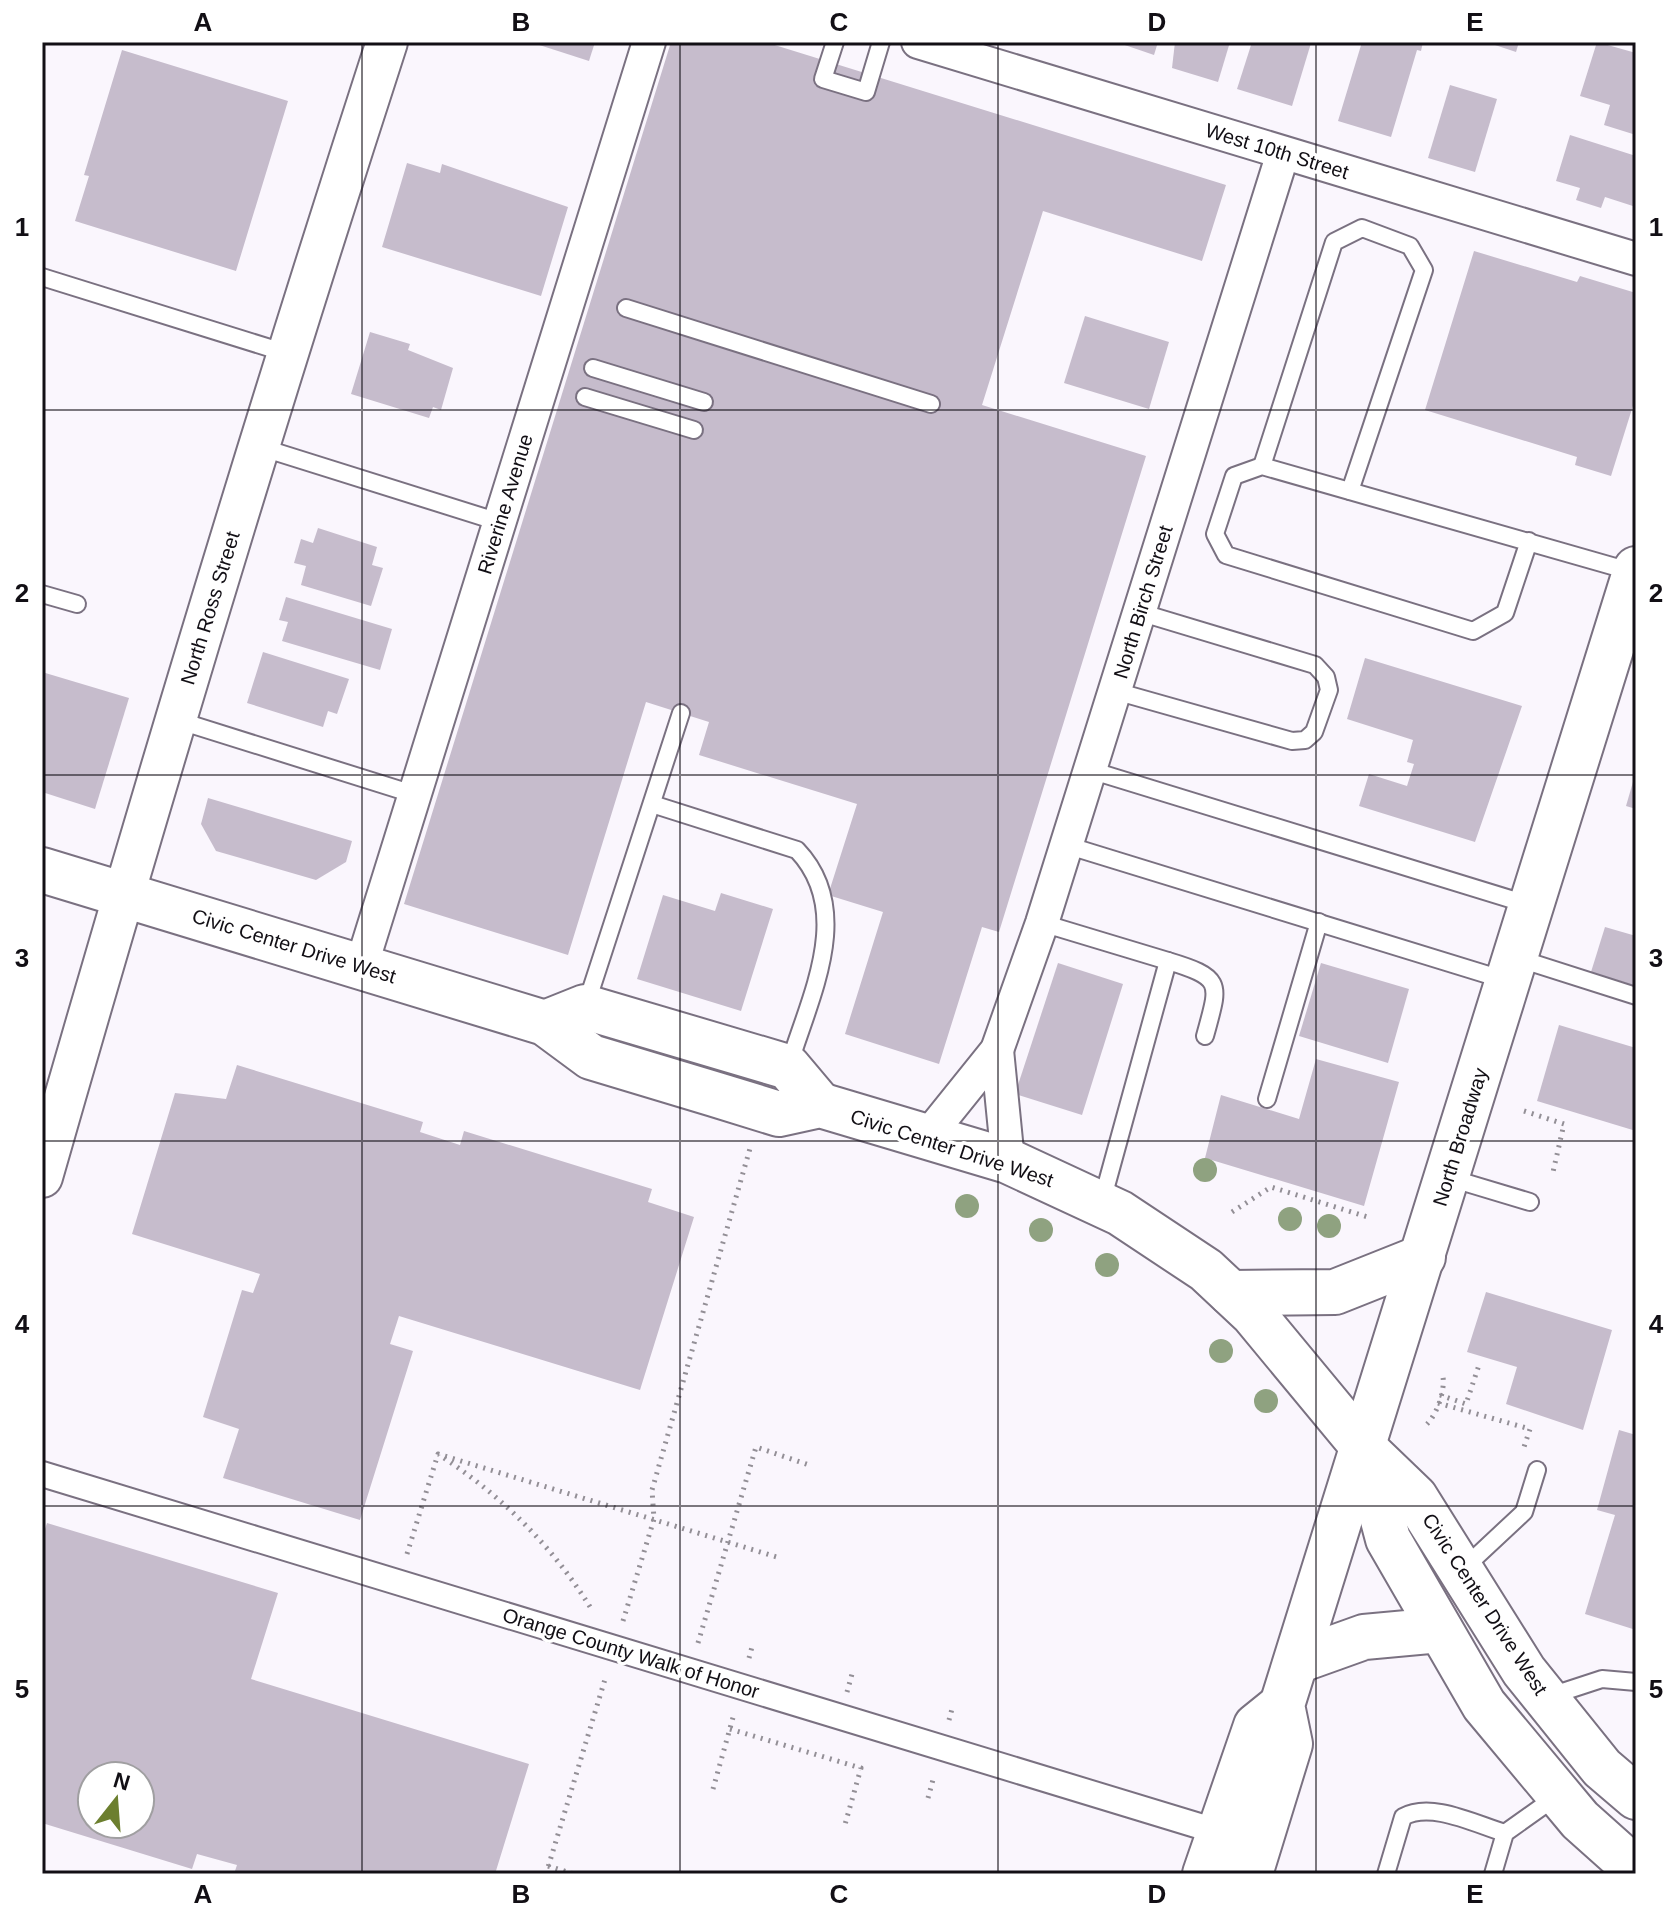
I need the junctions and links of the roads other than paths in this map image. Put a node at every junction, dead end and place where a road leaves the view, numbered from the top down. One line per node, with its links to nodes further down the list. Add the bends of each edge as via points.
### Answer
1 (387, 42): 10 (street, North Ross Street)
2 (649, 42): 19 (street, Riverine Avenue)
3 (835, 42): 4 (lane, via 823,79 866,92)
4 (881, 42)
5 (918, 42): 6 (street, West 10th Street)
6 (1283, 153): 7 (street, West 10th Street); 24 (street, North Birch Street)
7 (1636, 259)
8 (42, 277): 10 (lane)
9 (626, 308): 14 (lane)
10 (286, 353): 16 (street, North Ross Street)
11 (593, 368): 13 (lane)
12 (585, 397): 15 (lane)
13 (704, 402)
14 (931, 404)
15 (694, 430)
16 (259, 447): 19 (lane); 27 (street, North Ross Street)
17 (1262, 466): 18 (lane); 18 (lane, via 1334,242 1362,228 1410,246 1424,270); 20 (lane, via 1234,476 1215,534 1226,555 1473,631 1505,613)
18 (1350, 491): 20 (lane)
19 (499, 522): 29 (street, Riverine Avenue)
20 (1529, 541): 21 (lane)
21 (1633, 588): 34 (main road, North Broadway)
22 (42, 594): 23 (lane)
23 (77, 604)
24 (1139, 612): 25 (street, North Birch Street); 25 (lane, via 1315,665 1329,690 1314,732 1292,741)
25 (1115, 691): 28 (street, North Birch Street)
26 (681, 713): 30 (lane)
27 (176, 720): 29 (lane); 33 (street, North Ross Street)
28 (1090, 770): 31 (street, North Birch Street); 34 (lane)
29 (413, 794): 38 (street, Riverine Avenue)
30 (652, 804): 41 (lane); 45 (lane, via 797,850 811,865 827,917 827,943)
31 (1066, 845): 35 (lane); 36 (street, North Birch Street)
32 (42, 870): 33 (main road, Civic Center Drive West)
33 (122, 895): 38 (main road, Civic Center Drive West); 50 (street, North Ross Street)
34 (1531, 905): 39 (main road, North Broadway)
35 (1319, 922): 39 (lane); 46 (lane)
36 (1042, 923): 37 (lane); 44 (street, North Birch Street)
37 (1168, 961): 43 (lane, via 1213,979 1217,990); 53 (lane)
38 (361, 967): 42 (main road, Civic Center Drive West)
39 (1512, 969): 40 (lane); 51 (main road, North Broadway)
40 (1636, 996)
41 (585, 1007): 42 (main road); 45 (main road)
42 (545, 1023): 47 (main road, Civic Center Drive West, via 591,1057 779,1114)
43 (1205, 1036)
44 (997, 1050): 48 (street, North Birch Street); 49 (street, North Birch Street)
45 (788, 1067): 47 (main road)
46 (1267, 1099)
47 (820, 1105): 48 (main road, Civic Center Drive West)
48 (927, 1137): 49 (main road, Civic Center Drive West)
49 (1008, 1161): 53 (main road, Civic Center Drive West)
50 (42, 1177)
51 (1448, 1178): 52 (lane); 54 (main road, North Broadway)
52 (1530, 1202)
53 (1102, 1203): 55 (main road, Civic Center Drive West, via 1206,1270)
54 (1423, 1257): 55 (main road, via 1335,1292); 56 (main road, North Broadway)
55 (1231, 1293): 56 (main road, Civic Center Drive West)
56 (1364, 1448): 59 (main road, Civic Center Drive West, via 1415,1497); 60 (main road, Civic Center Drive West, via 1388,1539); 61 (main road, North Broadway)
57 (1537, 1470): 59 (lane, via 1524,1512)
58 (42, 1474): 67 (street, Orange County Walk of Honor)
59 (1463, 1569): 63 (main road, Civic Center Drive West)
60 (1440, 1630): 61 (main road, via 1364,1637); 65 (main road, Civic Center Drive West, via 1484,1705)
61 (1297, 1661): 64 (main road, North Broadway)
62 (1636, 1682): 63 (lane, via 1602,1679)
63 (1545, 1698): 66 (main road, Civic Center Drive West, via 1602,1768)
64 (1282, 1705): 67 (main road, North Broadway, via 1256,1726); 71 (main road, via 1290,1744)
65 (1559, 1795): 68 (lane); 69 (main road, Civic Center Drive West)
66 (1636, 1797)
67 (1219, 1832): 70 (main road, North Broadway)
68 (1505, 1833): 72 (lane, via 1415,1810 1403,1817); 73 (lane)
69 (1636, 1870)
70 (1205, 1874)
71 (1250, 1874)
72 (1386, 1874)
73 (1493, 1874)

